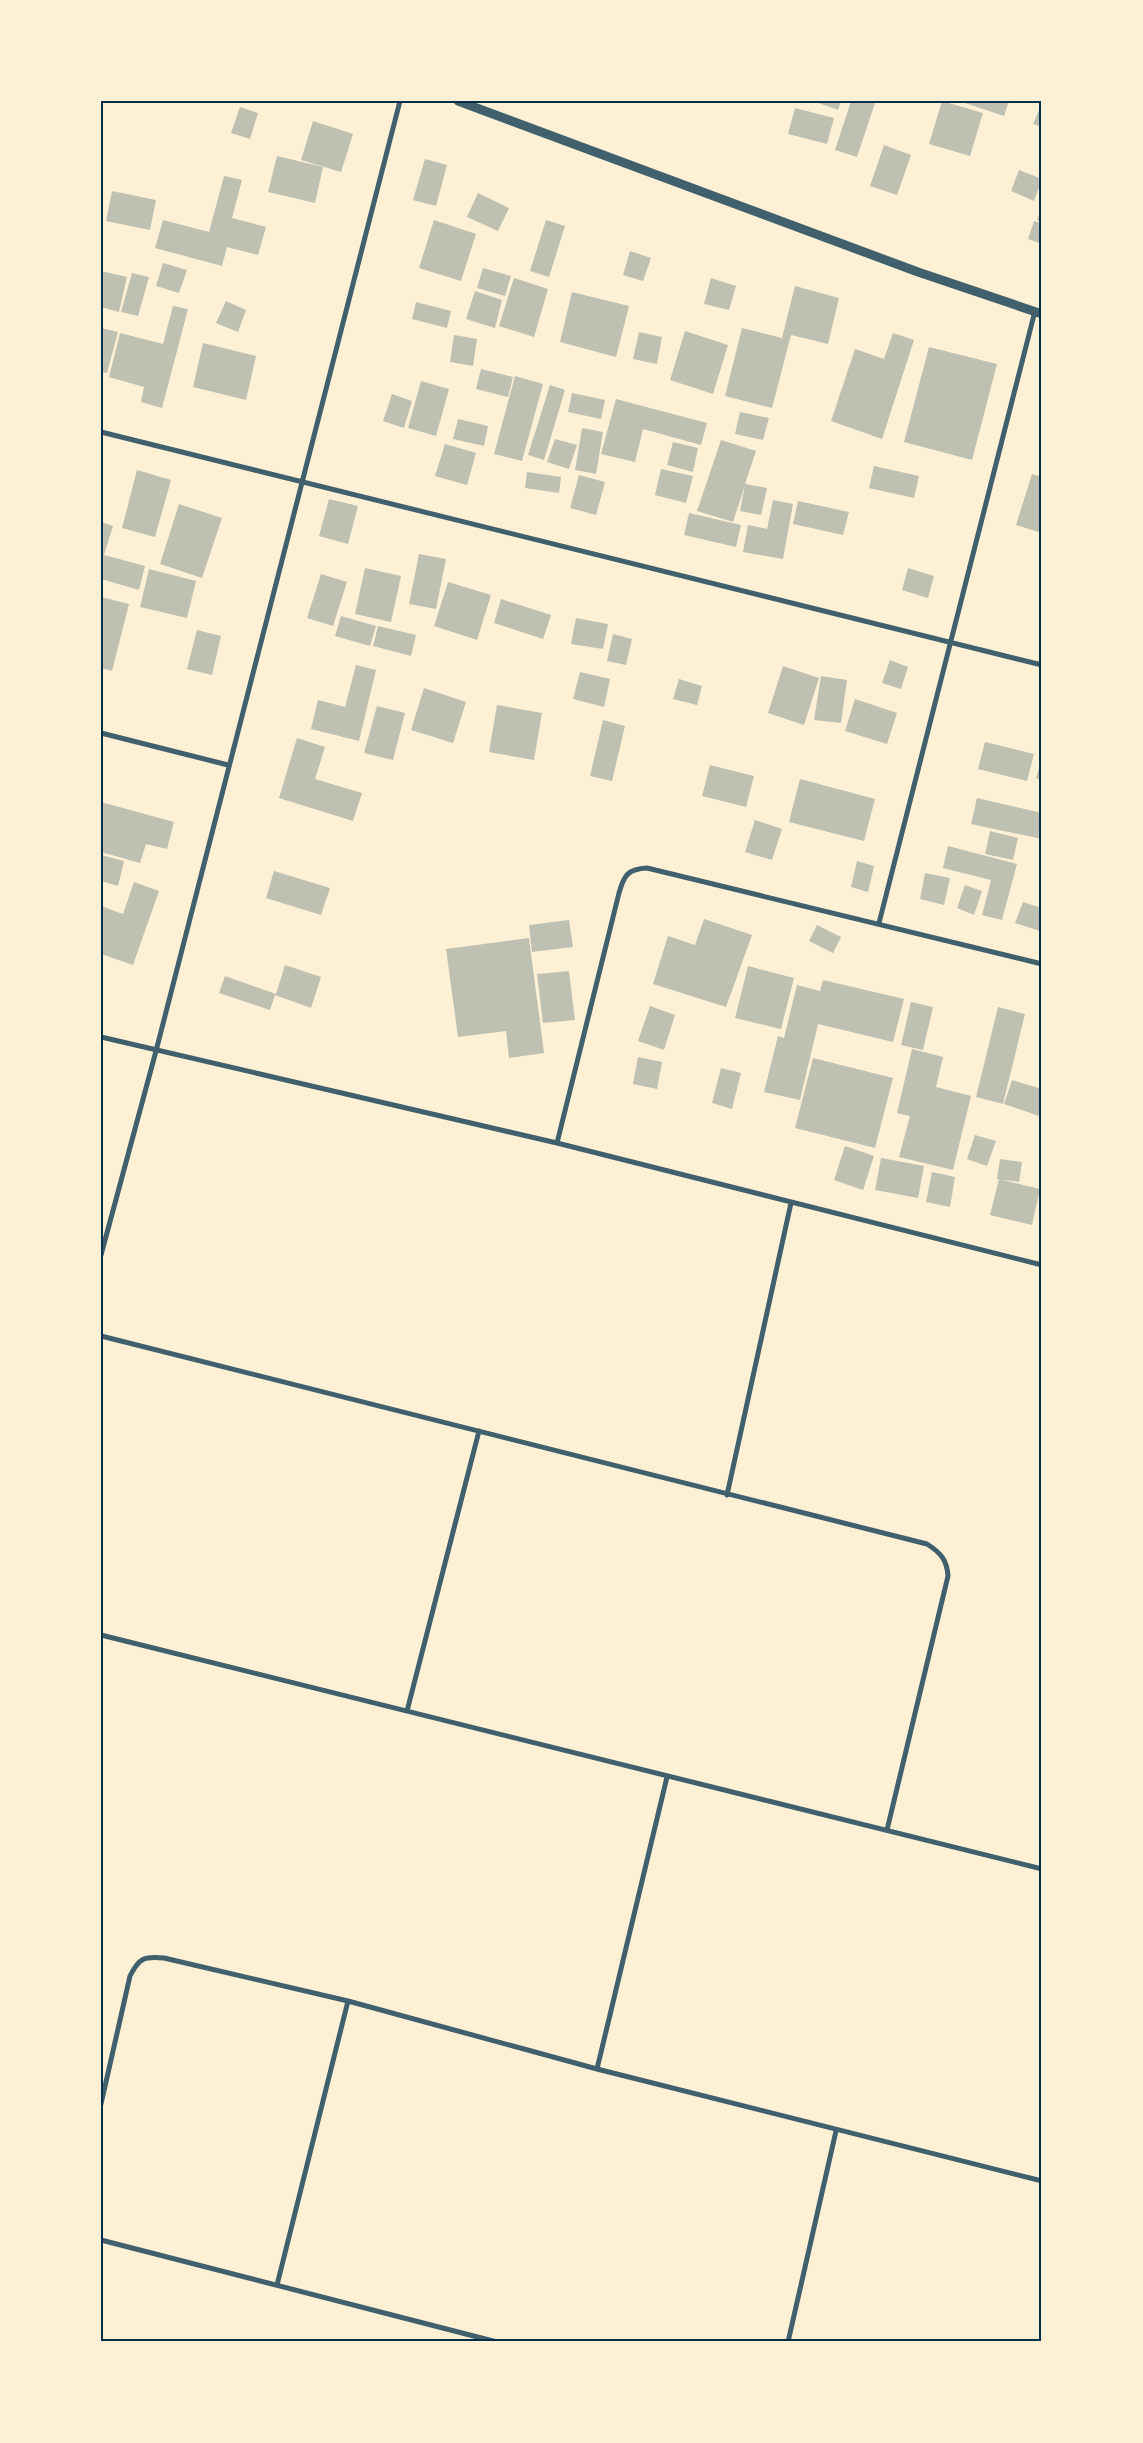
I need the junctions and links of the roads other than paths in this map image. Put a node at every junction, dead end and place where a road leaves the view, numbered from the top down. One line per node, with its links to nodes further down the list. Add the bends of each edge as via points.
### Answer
1 (400, 101): 5 (street)
2 (458, 101): 3 (street, via 918,272)
3 (1038, 313): 6 (street)
4 (101, 432): 5 (street)
5 (302, 482): 6 (street); 9 (street)
6 (950, 642): 7 (street); 10 (street)
7 (1042, 665)
8 (101, 733): 9 (street)
9 (228, 765): 13 (street)
10 (879, 923): 11 (street); 14 (street, via 647,868 634,868 618,892)
11 (1042, 964)
12 (101, 1037): 13 (street)
13 (156, 1051): 14 (street); 16 (street)
14 (558, 1143): 15 (street)
15 (791, 1203): 17 (street); 20 (street)
16 (101, 1255)
17 (1042, 1265)
18 (101, 1336): 19 (street)
19 (479, 1431): 20 (street); 22 (street)
20 (727, 1495): 24 (street, via 927,1544 939,1552 947,1564 948,1576)
21 (101, 1635): 22 (street)
22 (407, 1711): 23 (street)
23 (667, 1777): 24 (street); 27 (street)
24 (887, 1830): 25 (street)
25 (1042, 1869)
26 (348, 2001): 27 (street); 28 (street, via 164,1958 151,1956 143,1959 136,1964 130,1976); 32 (street)
27 (597, 2069): 29 (street)
28 (101, 2104)
29 (836, 2130): 30 (street); 34 (street)
30 (1042, 2181)
31 (101, 2240): 32 (street)
32 (277, 2285): 33 (street)
33 (497, 2342)
34 (788, 2342)

